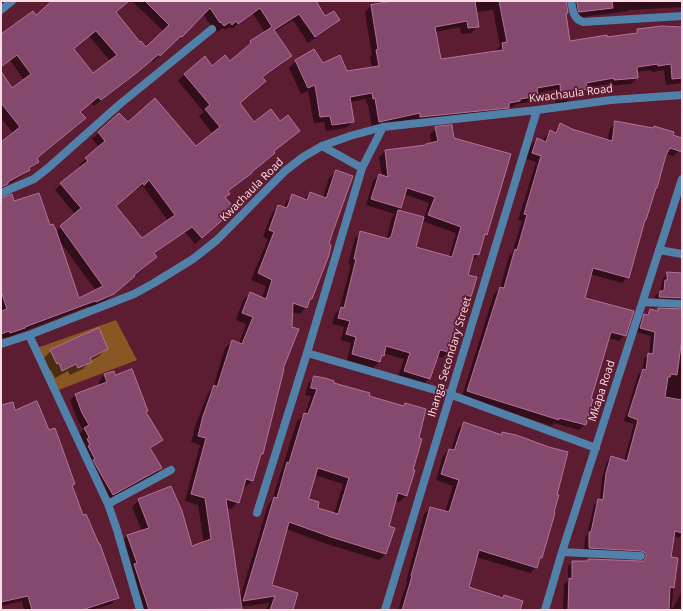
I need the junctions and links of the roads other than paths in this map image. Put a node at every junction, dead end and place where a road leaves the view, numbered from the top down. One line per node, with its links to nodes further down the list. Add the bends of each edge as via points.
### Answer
1 (12, 1): 3 (street)
2 (571, 1): 4 (street, via 574,16 583,22)
3 (1, 10)
4 (682, 16)
5 (212, 29): 12 (street, via 34,179)
6 (682, 95): 7 (street, Kwachaula Road, via 611,100)
7 (537, 110): 8 (street, Kwachaula Road); 20 (street, Ihanga Secondary Street)
8 (383, 127): 9 (street, Kwachaula Road); 10 (street)
9 (322, 146): 10 (street); 17 (street, Kwachaula Road, via 285,171 217,240 193,259 134,294)
10 (362, 168): 19 (street)
11 (682, 179): 13 (street, Mkapa Road)
12 (1, 192)
13 (659, 250): 14 (street); 15 (street, Mkapa Road)
14 (682, 254)
15 (643, 302): 16 (street); 21 (street, Mkapa Road)
16 (682, 304)
17 (29, 335): 18 (street, Kwachaula Road); 23 (street)
18 (1, 344)
19 (307, 353): 20 (street); 24 (street)
20 (449, 394): 21 (street); 28 (street, Ihanga Secondary Street)
21 (596, 448): 25 (street, Mkapa Road)
22 (171, 470): 23 (street)
23 (108, 504): 27 (street)
24 (258, 513)
25 (562, 552): 26 (street); 29 (street, Mkapa Road)
26 (641, 556)
27 (140, 610)
28 (385, 610)
29 (545, 610)

